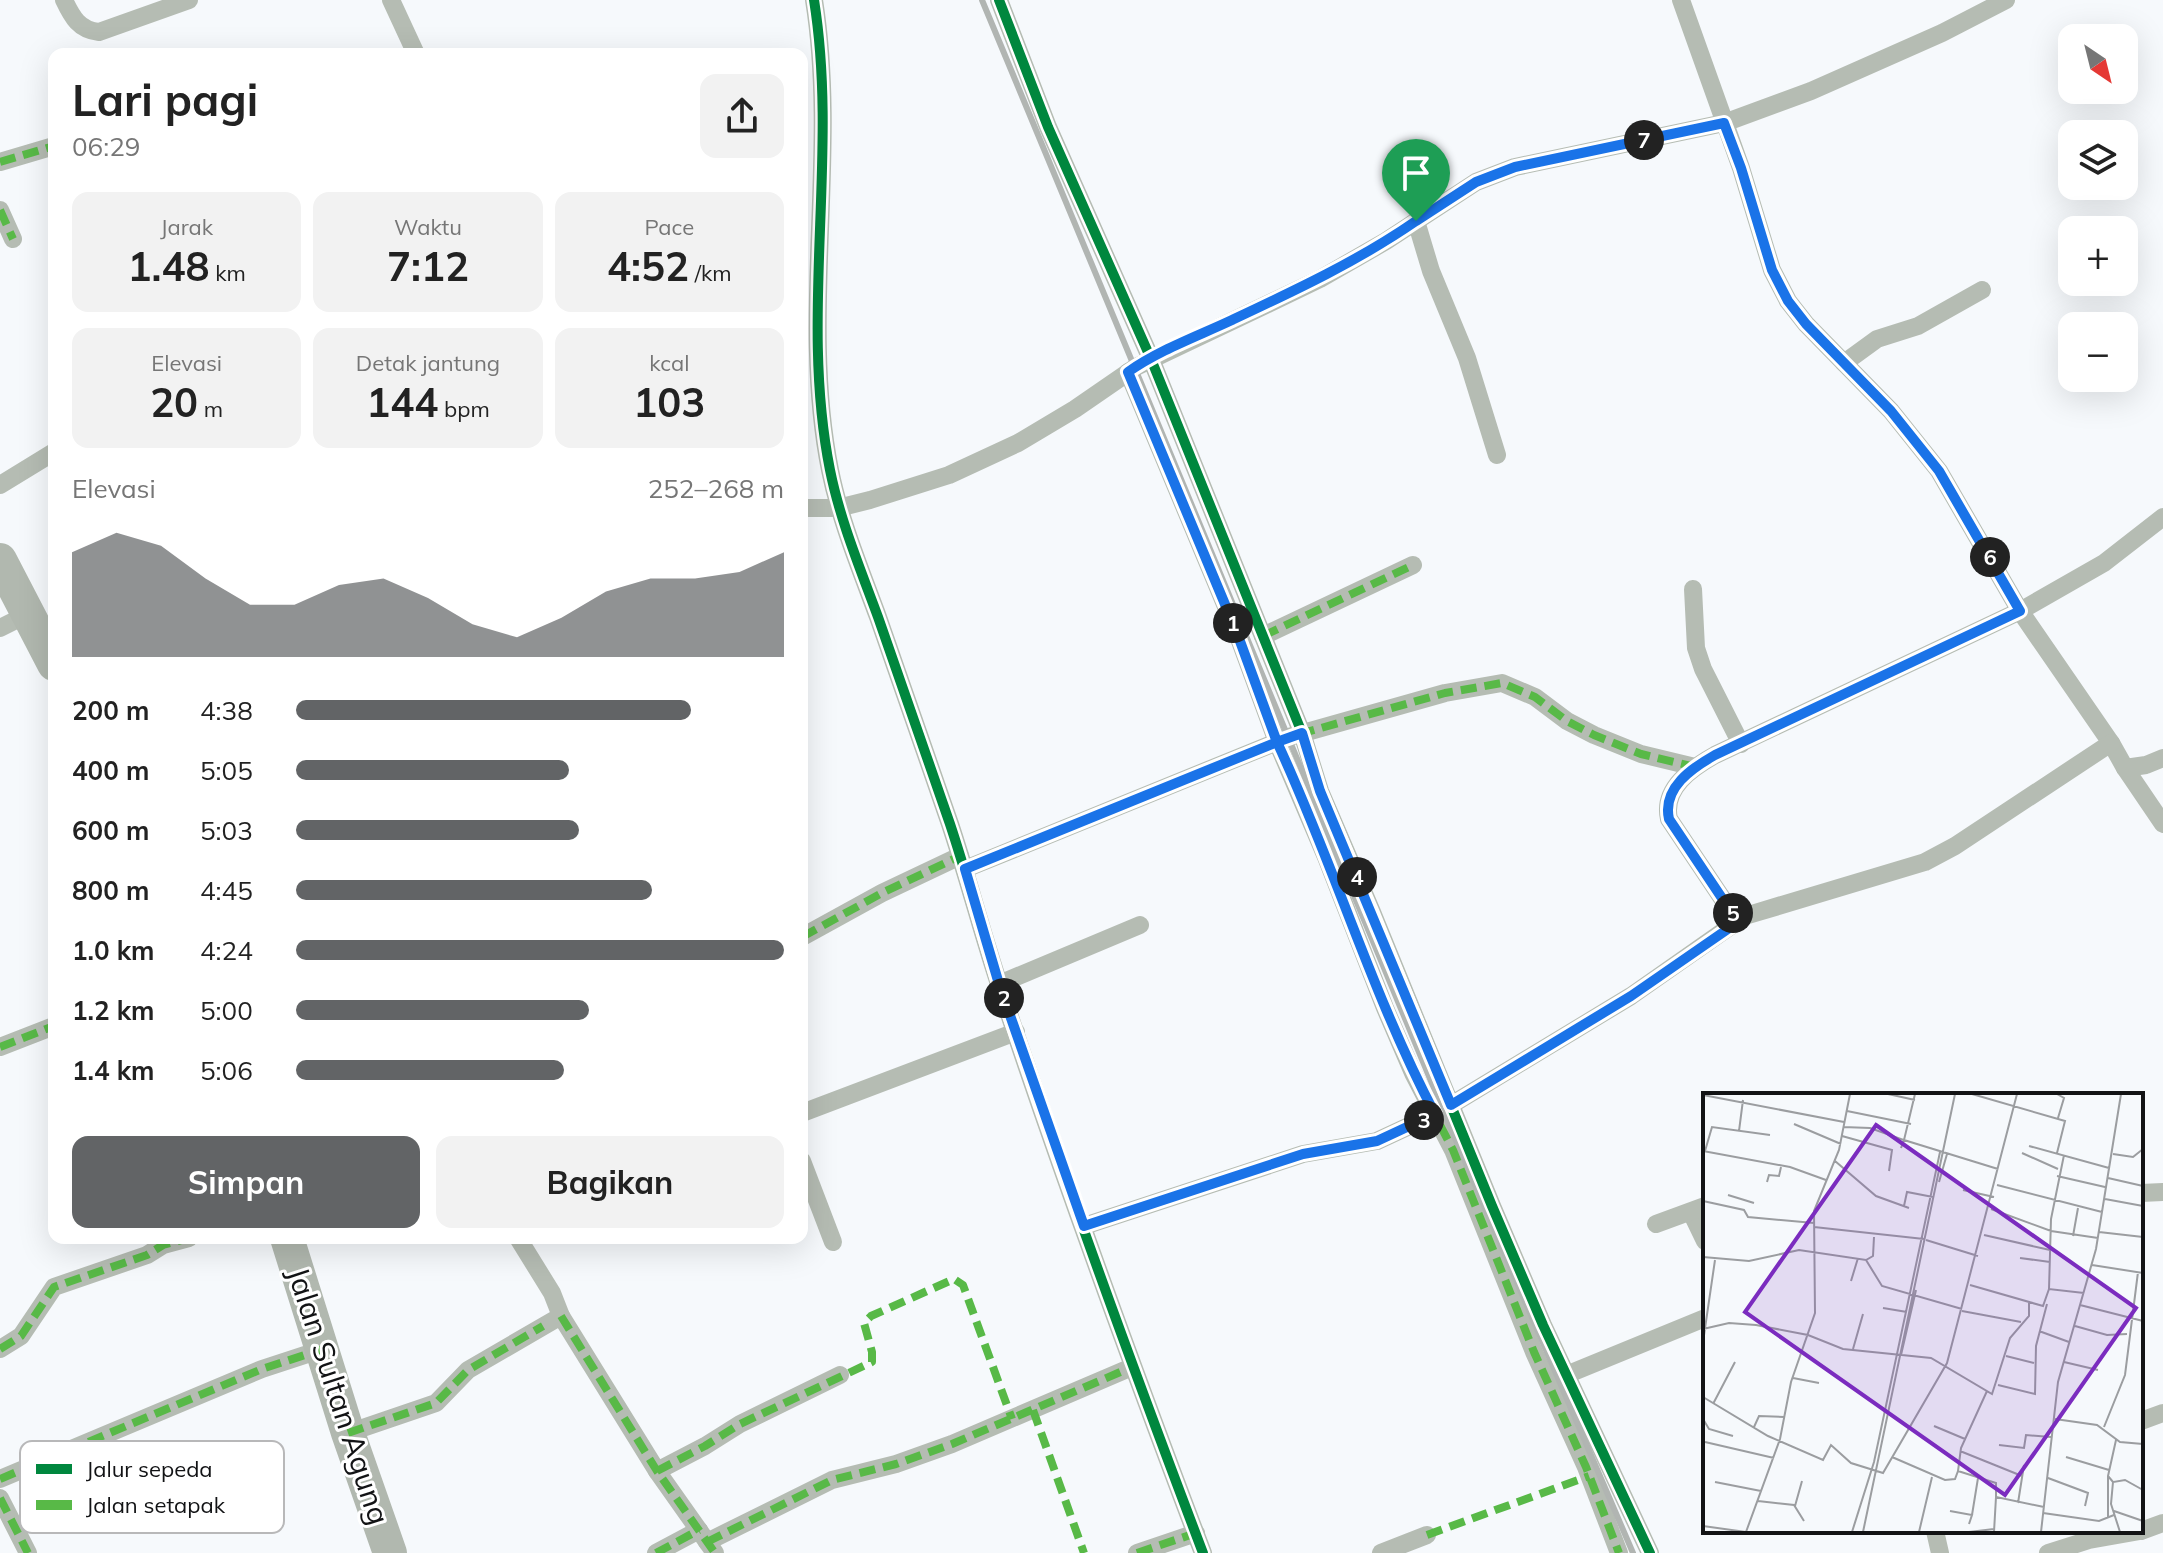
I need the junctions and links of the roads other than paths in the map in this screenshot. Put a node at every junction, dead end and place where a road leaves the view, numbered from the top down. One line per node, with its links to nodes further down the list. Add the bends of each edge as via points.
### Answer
1 (64, 0): 2 (street, via 77,23 99,32)
2 (189, 0)
3 (391, 0): 8 (street)
4 (814, 0): 23 (street, via 824,138 817,358)
5 (999, 0): 16 (street, via 1048,127)
6 (1681, 0): 9 (street)
7 (2006, 0): 9 (street, via 1811,91)
8 (413, 48)
9 (1724, 123): 13 (street, via 1515,167 1476,182); 17 (street, via 1772,270 1806,324)
10 (48, 148): 11 (street)
11 (0, 162)
12 (0, 210): 14 (street)
13 (1416, 221): 16 (street, via 1320,279); 19 (street)
14 (13, 239)
15 (1982, 290): 17 (street, via 1918,326 1877,339)
16 (1151, 359): 18 (street); 30 (street)
17 (1844, 363): 28 (street, via 1939,471)
18 (1128, 372): 23 (street, via 1018,443 949,475); 33 (street)
19 (1497, 455)
20 (48, 456): 21 (street)
21 (8, 480)
22 (808, 508): 23 (street)
23 (838, 508): 40 (street)
24 (2163, 517): 28 (street, via 2104,563)
25 (0, 560): 29 (highway)
26 (1413, 565): 30 (street)
27 (1693, 589): 35 (street, via 1696,648)
28 (2020, 611): 34 (street); 35 (street)
29 (14, 621): 31 (highway)
30 (1263, 636): 32 (street)
31 (48, 658)
32 (1302, 733): 33 (street); 37 (street, via 1445,693 1502,683 1535,697 1594,735); 48 (street)
33 (1277, 742): 40 (street); 48 (street, via 1413,1073)
34 (2111, 743): 38 (street); 41 (street, via 1925,862)
35 (1741, 744): 37 (street)
36 (2163, 758): 38 (street)
37 (1695, 767): 41 (street, via 1672,791 1669,819)
38 (2125, 768): 39 (street)
39 (2163, 824)
40 (963, 863): 43 (street, via 882,893); 44 (street)
41 (1738, 922): 48 (street, via 1631,996)
42 (1140, 925): 44 (street)
43 (808, 934)
44 (999, 984): 46 (street)
45 (48, 1028): 47 (street)
46 (1016, 1032): 49 (street); 55 (street)
47 (0, 1047)
48 (1443, 1110): 55 (street, via 1377,1141 1303,1154); 67 (street, via 1492,1206); 89 (street, via 1453,1150)
49 (808, 1111)
50 (808, 1177): 57 (street)
51 (2163, 1192): 52 (street)
52 (2143, 1193)
53 (1698, 1209): 54 (street); 56 (street)
54 (1656, 1224)
55 (1084, 1226): 65 (street)
56 (1703, 1232)
57 (833, 1242)
58 (167, 1244): 63 (street, via 54,1287 21,1336)
59 (289, 1244): 64 (highway, Jalan Sultan Agung)
60 (522, 1244): 62 (street, via 552,1293)
61 (1703, 1319): 67 (street)
62 (554, 1320): 70 (street, via 468,1370 436,1403); 73 (street)
63 (0, 1349)
64 (323, 1349): 70 (highway, Jalan Sultan Agung); 71 (street)
65 (1132, 1367): 78 (street); 82 (street, via 952,1444 832,1480)
66 (840, 1375): 73 (street)
67 (1566, 1375): 90 (street)
68 (2163, 1413): 69 (street)
69 (2143, 1420)
70 (348, 1433): 84 (highway, Jalan Sultan Agung)
71 (90, 1441)
72 (20, 1471): 74 (street)
73 (657, 1471): 82 (street)
74 (0, 1479)
75 (0, 1498): 83 (street)
76 (2163, 1523): 77 (street)
77 (2143, 1530)
78 (1196, 1533): 86 (street); 87 (street)
79 (1935, 1533): 91 (street)
80 (2129, 1533): 92 (street)
81 (1427, 1535): 88 (street)
82 (699, 1540): 85 (street)
83 (28, 1553)
84 (390, 1553)
85 (656, 1553)
86 (1137, 1553)
87 (1203, 1553)
88 (1381, 1553)
89 (1619, 1553)
90 (1650, 1553)
91 (1940, 1553)
92 (2048, 1553)

